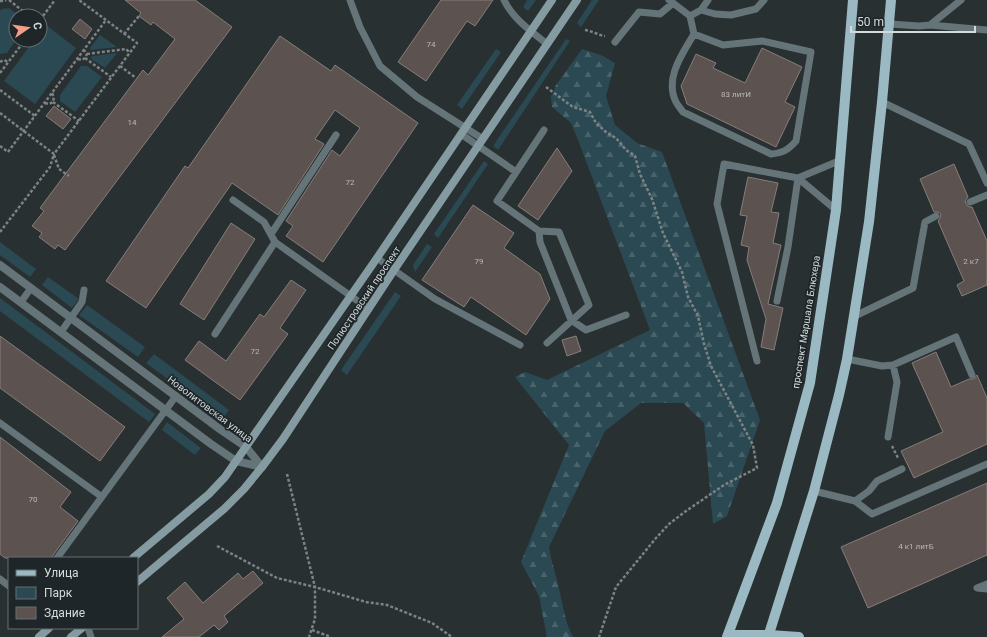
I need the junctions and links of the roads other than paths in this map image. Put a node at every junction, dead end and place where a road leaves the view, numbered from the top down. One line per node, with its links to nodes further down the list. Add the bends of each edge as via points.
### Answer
1 (350, 0): 22 (lane, via 360,27 380,66)
2 (504, 0): 16 (lane, via 512,15)
3 (552, 0): 16 (main road, Полюстровский проспект)
4 (577, 0): 19 (main road, Полюстровский проспект)
5 (708, 0): 11 (lane)
6 (764, 0): 11 (lane, via 756,9 731,16)
7 (853, 0): 25 (main road, проспект Маршала Блюхера)
8 (891, 0): 13 (main road)
9 (961, 0): 14 (lane)
10 (671, 1): 12 (lane); 18 (lane, via 660,14 639,12)
11 (701, 10): 12 (lane)
12 (690, 16): 17 (lane)
13 (890, 24): 14 (lane); 20 (main road)
14 (930, 25): 15 (lane)
15 (987, 30)
16 (531, 32): 19 (lane); 22 (main road, Полюстровский проспект)
17 (694, 34): 17 (lane, via 723,45 762,41 811,52 796,141 789,149 781,154 771,154 683,112 676,102 673,76 676,64)
18 (617, 39)
19 (548, 44): 24 (main road, Полюстровский проспект)
20 (882, 102): 28 (lane, via 969,144); 48 (main road, via 869,222)
21 (544, 130): 26 (lane)
22 (464, 131): 24 (lane); 37 (main road, Полюстровский проспект)
23 (336, 135): 35 (lane)
24 (481, 142): 26 (lane); 39 (main road, Полюстровский проспект)
25 (841, 160): 27 (lane); 32 (main road, проспект Маршала Блюхера)
26 (516, 172): 34 (lane, via 497,201)
27 (798, 178): 32 (lane); 44 (lane); 56 (lane, via 724,164 718,204)
28 (987, 183)
29 (987, 195): 31 (lane)
30 (233, 200): 35 (lane, via 264,222)
31 (970, 202)
32 (836, 210): 80 (main road, проспект Маршала Блюхера, via 810,383 777,504)
33 (936, 216): 48 (lane, via 926,222 914,288)
34 (539, 230): 50 (lane, via 540,242); 50 (lane, via 559,232 589,305)
35 (271, 234): 36 (lane)
36 (275, 242): 43 (lane); 52 (lane)
37 (377, 258): 39 (lane); 43 (main road, Полюстровский проспект)
38 (0, 265): 41 (street, Новолитовская улица)
39 (394, 270): 46 (main road, Полюстровский проспект); 54 (lane, via 435,299)
40 (0, 287): 45 (street)
41 (31, 288): 45 (lane); 49 (street, Новолитовская улица)
42 (84, 290): 49 (lane, via 82,302)
43 (351, 296): 46 (lane); 63 (main road, Полюстровский проспект)
44 (778, 301)
45 (21, 302): 51 (street)
46 (369, 309): 66 (main road, Полюстровский проспект)
47 (626, 314): 50 (lane, via 586,330)
48 (855, 316): 55 (main road)
49 (71, 318): 51 (lane); 59 (street, Новолитовская улица)
50 (571, 320): 53 (lane)
51 (61, 332): 60 (street)
52 (216, 334)
53 (547, 343)
54 (520, 345)
55 (847, 359): 57 (lane, via 882,366); 68 (main road)
56 (757, 361)
57 (893, 364): 58 (lane, via 956,337); 62 (lane, via 897,382)
58 (972, 375)
59 (176, 396): 60 (lane); 63 (street, Новолитовская улица)
60 (166, 410): 64 (street); 69 (lane)
61 (0, 423): 69 (lane)
62 (888, 437)
63 (246, 447): 64 (main road, Полюстровский проспект); 66 (street, Новолитовская улица)
64 (236, 461): 66 (street); 72 (main road, Полюстровский проспект, via 210,494)
65 (987, 464): 70 (lane, via 872,514)
66 (262, 467): 74 (main road, Полюстровский проспект, via 224,509)
67 (902, 469): 70 (lane, via 877,481 869,491)
68 (814, 491): 70 (lane); 81 (main road)
69 (102, 497): 71 (lane)
70 (855, 501)
71 (58, 557)
72 (134, 557)
73 (0, 579): 76 (lane)
74 (138, 581)
75 (987, 584): 77 (lane, via 977,588)
76 (8, 585)
77 (987, 589)
78 (48, 629): 82 (main road)
79 (81, 629): 83 (main road)
80 (728, 636): 81 (main road)
81 (768, 636): 84 (main road)
82 (39, 637)
83 (71, 637)
84 (799, 637)

